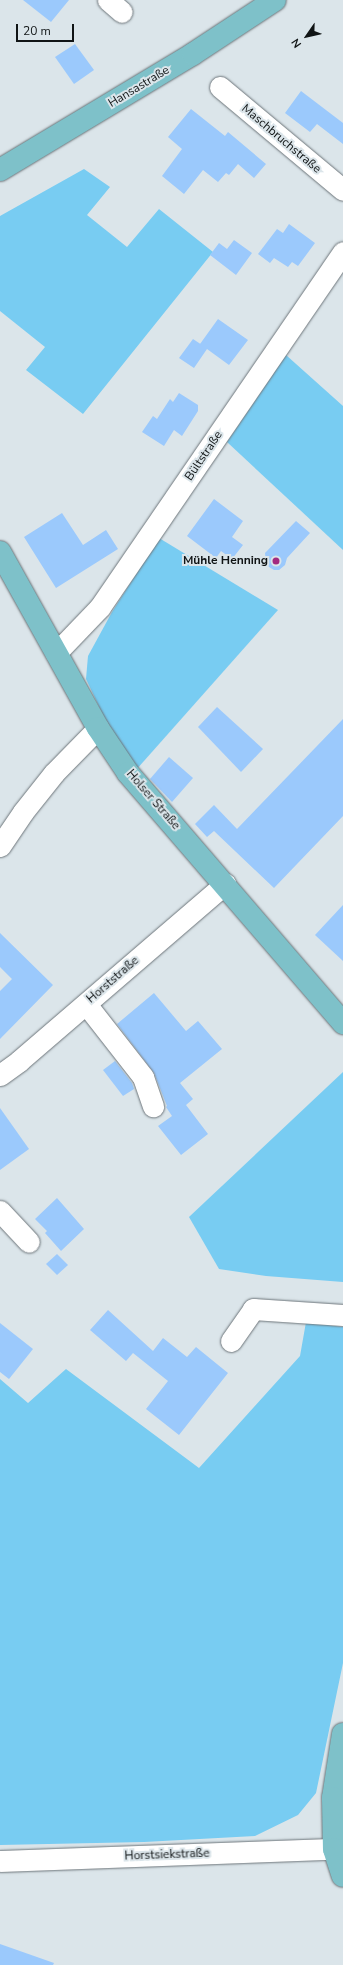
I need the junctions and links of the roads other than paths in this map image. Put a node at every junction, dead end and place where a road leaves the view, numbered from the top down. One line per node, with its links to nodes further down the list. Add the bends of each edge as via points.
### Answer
1 (275, 0): 3 (main road, Hansastraße, via 193,54)
2 (220, 87): 4 (street, Maschbruchstraße)
3 (0, 170)
4 (343, 190)
5 (343, 252): 7 (street, Bültstraße, via 100,607)
6 (0, 552): 7 (main road, Holser Straße)
7 (56, 653): 8 (main road, Holser Straße)
8 (98, 728): 9 (street, via 54,773); 10 (main road, Holser Straße, via 128,773)
9 (0, 846)
10 (225, 884): 11 (street, Horststraße); 12 (main road, Holser Straße)
11 (86, 1004): 13 (street, Horststraße); 14 (street, via 143,1076)
12 (343, 1023)
13 (0, 1074)
14 (153, 1106)
15 (0, 1211): 16 (street)
16 (29, 1242)
17 (343, 1315): 18 (street, via 253,1309)
18 (231, 1341)
19 (343, 1734): 20 (main road, via 333,1798)
20 (334, 1848): 21 (street, Horstsiekstraße); 22 (main road)
21 (0, 1861)
22 (343, 1876)

